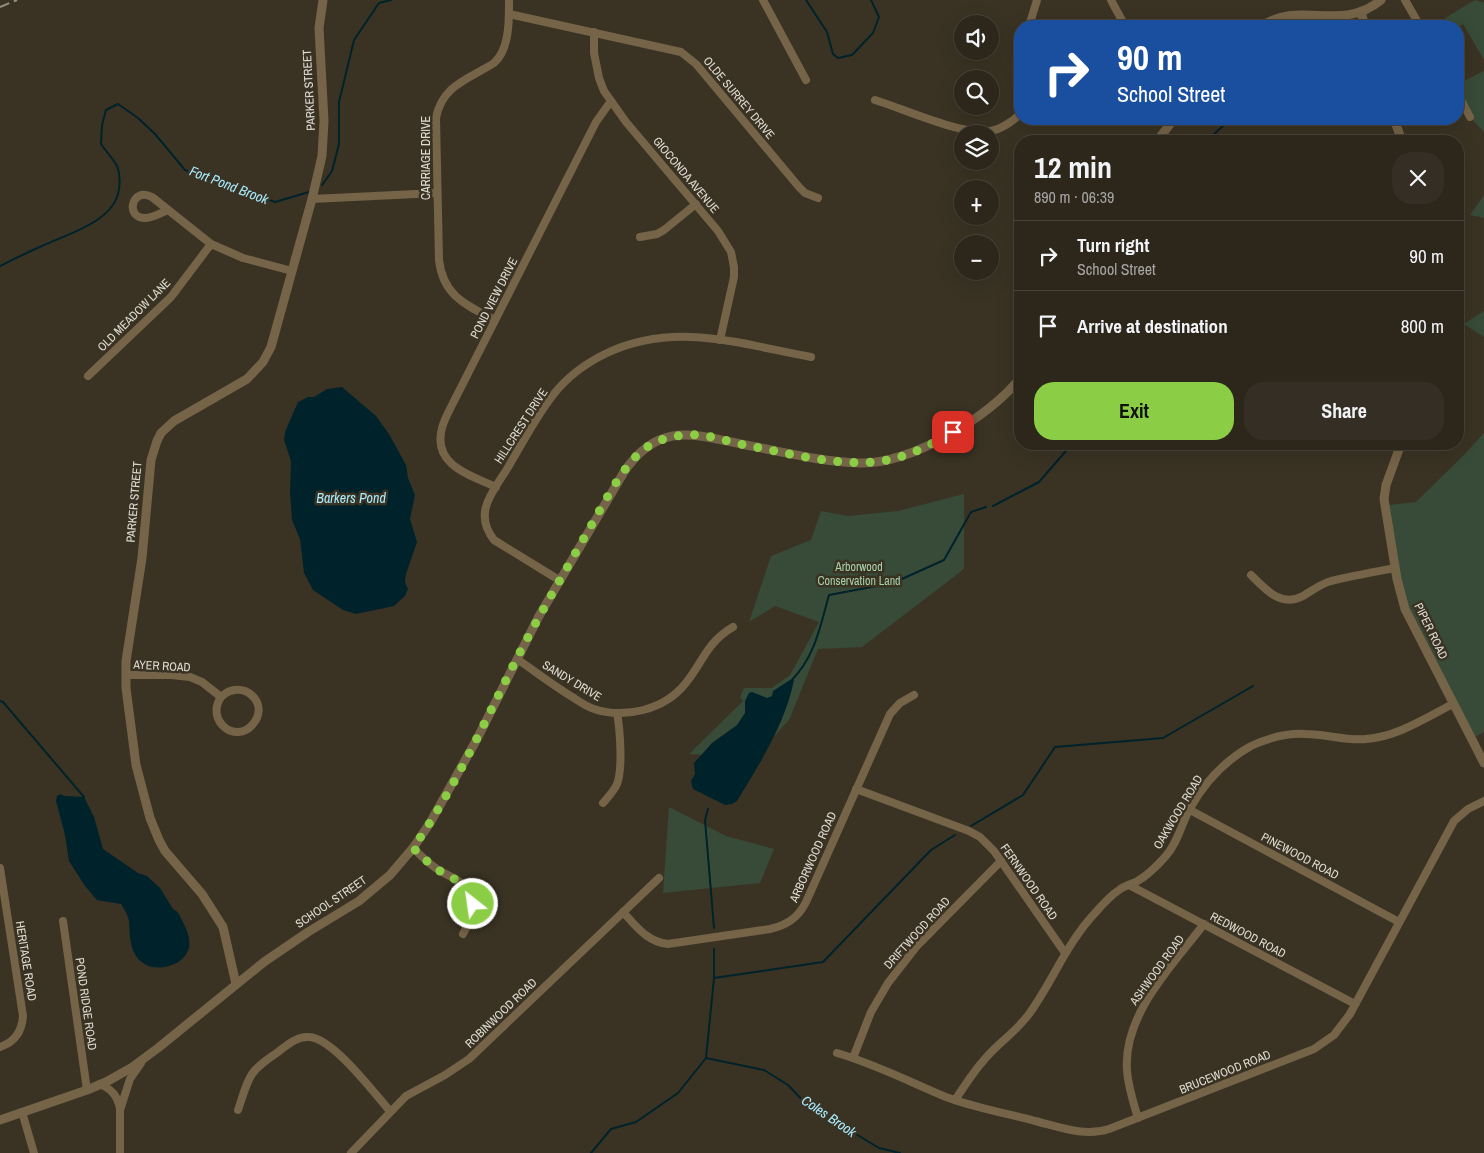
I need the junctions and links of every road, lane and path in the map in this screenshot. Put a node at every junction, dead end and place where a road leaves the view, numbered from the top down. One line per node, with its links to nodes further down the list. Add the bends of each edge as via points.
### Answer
1 (323, 0): 26 (street, PARKER STREET, via 319,28 324,133)
2 (509, 0): 9 (street, CARRIAGE DRIVE)
3 (763, 0): 16 (street)
4 (1037, 0): 10 (street)
5 (1111, 0): 11 (street)
6 (1381, 0): 8 (street)
7 (1405, 0): 14 (street)
8 (1361, 12): 12 (street, via 1337,17 1286,15); 13 (street)
9 (509, 14): 15 (street, OLDE SURREY DRIVE); 24 (street, CARRIAGE DRIVE, via 500,58 454,87 440,104 436,118)
10 (1031, 20)
11 (1122, 20)
12 (1272, 20)
13 (1363, 20)
14 (1417, 20)
15 (594, 32): 18 (street, GIOCONDA AVENUE, via 599,78); 25 (street, OLDE SURREY DRIVE, via 686,55 799,187)
16 (806, 80)
17 (875, 100): 21 (street, via 969,131 992,131)
18 (610, 101): 27 (street, GIOCONDA AVENUE); 32 (street, POND VIEW DRIVE, via 596,122)
19 (1464, 106): 20 (street)
20 (1470, 117)
21 (1014, 119)
22 (1169, 125): 23 (street)
23 (1162, 135)
24 (437, 193): 26 (street); 32 (street, CARRIAGE DRIVE, via 439,260 444,280 458,300)
25 (818, 198)
26 (312, 199): 31 (street, PARKER STREET)
27 (696, 204): 29 (street, via 664,230); 33 (street, GIOCONDA AVENUE, via 723,239 733,259 732,285)
28 (168, 210): 30 (street)
29 (640, 237)
30 (211, 244): 31 (street, via 243,258); 35 (street, OLD MEADOW LANE, via 171,296)
31 (292, 271): 44 (street, PARKER STREET, via 271,347 263,362 242,382 168,426 152,450)
32 (495, 320): 38 (street, POND VIEW DRIVE, via 443,423 440,437 442,452 450,463)
33 (720, 340): 34 (street, HILLCREST DRIVE); 38 (street, HILLCREST DRIVE, via 679,336 652,339 626,345 592,361 553,394)
34 (811, 357)
35 (88, 376)
36 (1014, 385): 41 (street, SCHOOL STREET, via 1002,398 953,432 922,449 892,460 860,463 817,458 700,435 661,440 643,449 630,462)
37 (1399, 450): 39 (street, PIPER ROAD, via 1384,495)
38 (496, 487): 41 (street, HILLCREST DRIVE, via 484,514 488,532 499,544)
39 (1395, 568): 40 (street, via 1328,582 1292,599 1274,596); 47 (street, PIPER ROAD, via 1410,620)
40 (1251, 575)
41 (559, 580): 43 (street, SCHOOL STREET)
42 (733, 627): 48 (street, SANDY DRIVE, via 711,644 680,691 653,707)
43 (517, 659): 48 (street, SANDY DRIVE, via 592,709); 54 (street, SCHOOL STREET, via 468,755)
44 (126, 675): 46 (street, AYER ROAD, via 190,677); 65 (street, PARKER STREET, via 136,765 151,823 165,851 202,894 223,927)
45 (914, 696): 50 (street, ARBORWOOD ROAD, via 900,703 890,714)
46 (221, 697): 46 (street, via 217,716 227,729 237,732 247,729 256,720 258,710 252,695 236,690)
47 (1454, 704): 49 (street, PIPER ROAD); 53 (street, OAKWOOD ROAD, via 1374,738 1352,740 1307,734 1286,735 1252,746 1231,758 1218,771)
48 (617, 713): 52 (street, via 620,777)
49 (1484, 763)
50 (856, 789): 55 (street, FERNWOOD ROAD, via 975,834); 59 (street, ARBORWOOD ROAD, via 803,907 796,918 784,925 674,944 648,938)
51 (1484, 801): 61 (street, BRUCEWOOD ROAD, via 1454,821)
52 (603, 803)
53 (1190, 810): 58 (street, OAKWOOD ROAD, via 1166,856); 61 (street, PINEWOOD ROAD)
54 (413, 848): 63 (street, via 432,866 467,888 473,911); 65 (street, SCHOOL STREET, via 369,893 287,946)
55 (1001, 860): 64 (street, FERNWOOD ROAD); 69 (street, DRIFTWOOD ROAD, via 916,947 888,983 876,1002)
56 (0, 868): 67 (street, HERITAGE ROAD, via 23,1016 18,1034)
57 (659, 878): 59 (street, ROBINWOOD ROAD)
58 (1129, 885): 62 (street, REDWOOD ROAD); 64 (street, OAKWOOD ROAD, via 1109,898)
59 (623, 912): 76 (street, ROBINWOOD ROAD, via 469,1059 406,1096)
60 (63, 920): 72 (street, POND RIDGE ROAD)
61 (1399, 922): 66 (street, BRUCEWOOD ROAD)
62 (1204, 924): 66 (street, REDWOOD ROAD); 78 (street, ASHWOOD ROAD, via 1152,992 1134,1024 1127,1068)
63 (463, 934)
64 (1065, 953): 73 (street, OAKWOOD ROAD, via 1024,1021 984,1060)
65 (236, 984): 70 (street, SCHOOL STREET)
66 (1355, 1004): 78 (street, BRUCEWOOD ROAD, via 1340,1029 1322,1044)
67 (0, 1047)
68 (837, 1053): 69 (street, BRUCEWOOD ROAD)
69 (853, 1058): 73 (street, BRUCEWOOD ROAD)
70 (142, 1061): 71 (street, SCHOOL STREET); 74 (street, via 130,1079)
71 (100, 1084): 72 (street, SCHOOL STREET); 74 (street, via 114,1093)
72 (87, 1090): 77 (street, SCHOOL STREET)
73 (955, 1100): 78 (street, BRUCEWOOD ROAD, via 1085,1132 1103,1131)
74 (120, 1110): 81 (street)
75 (238, 1110): 76 (street, via 258,1067 287,1045 309,1037 324,1042 338,1053)
76 (390, 1111): 82 (street, ROBINWOOD ROAD)
77 (22, 1112): 79 (street, SCHOOL STREET); 80 (street)
78 (1138, 1118)
79 (0, 1120)
80 (34, 1153)
81 (120, 1153)
82 (351, 1153)

